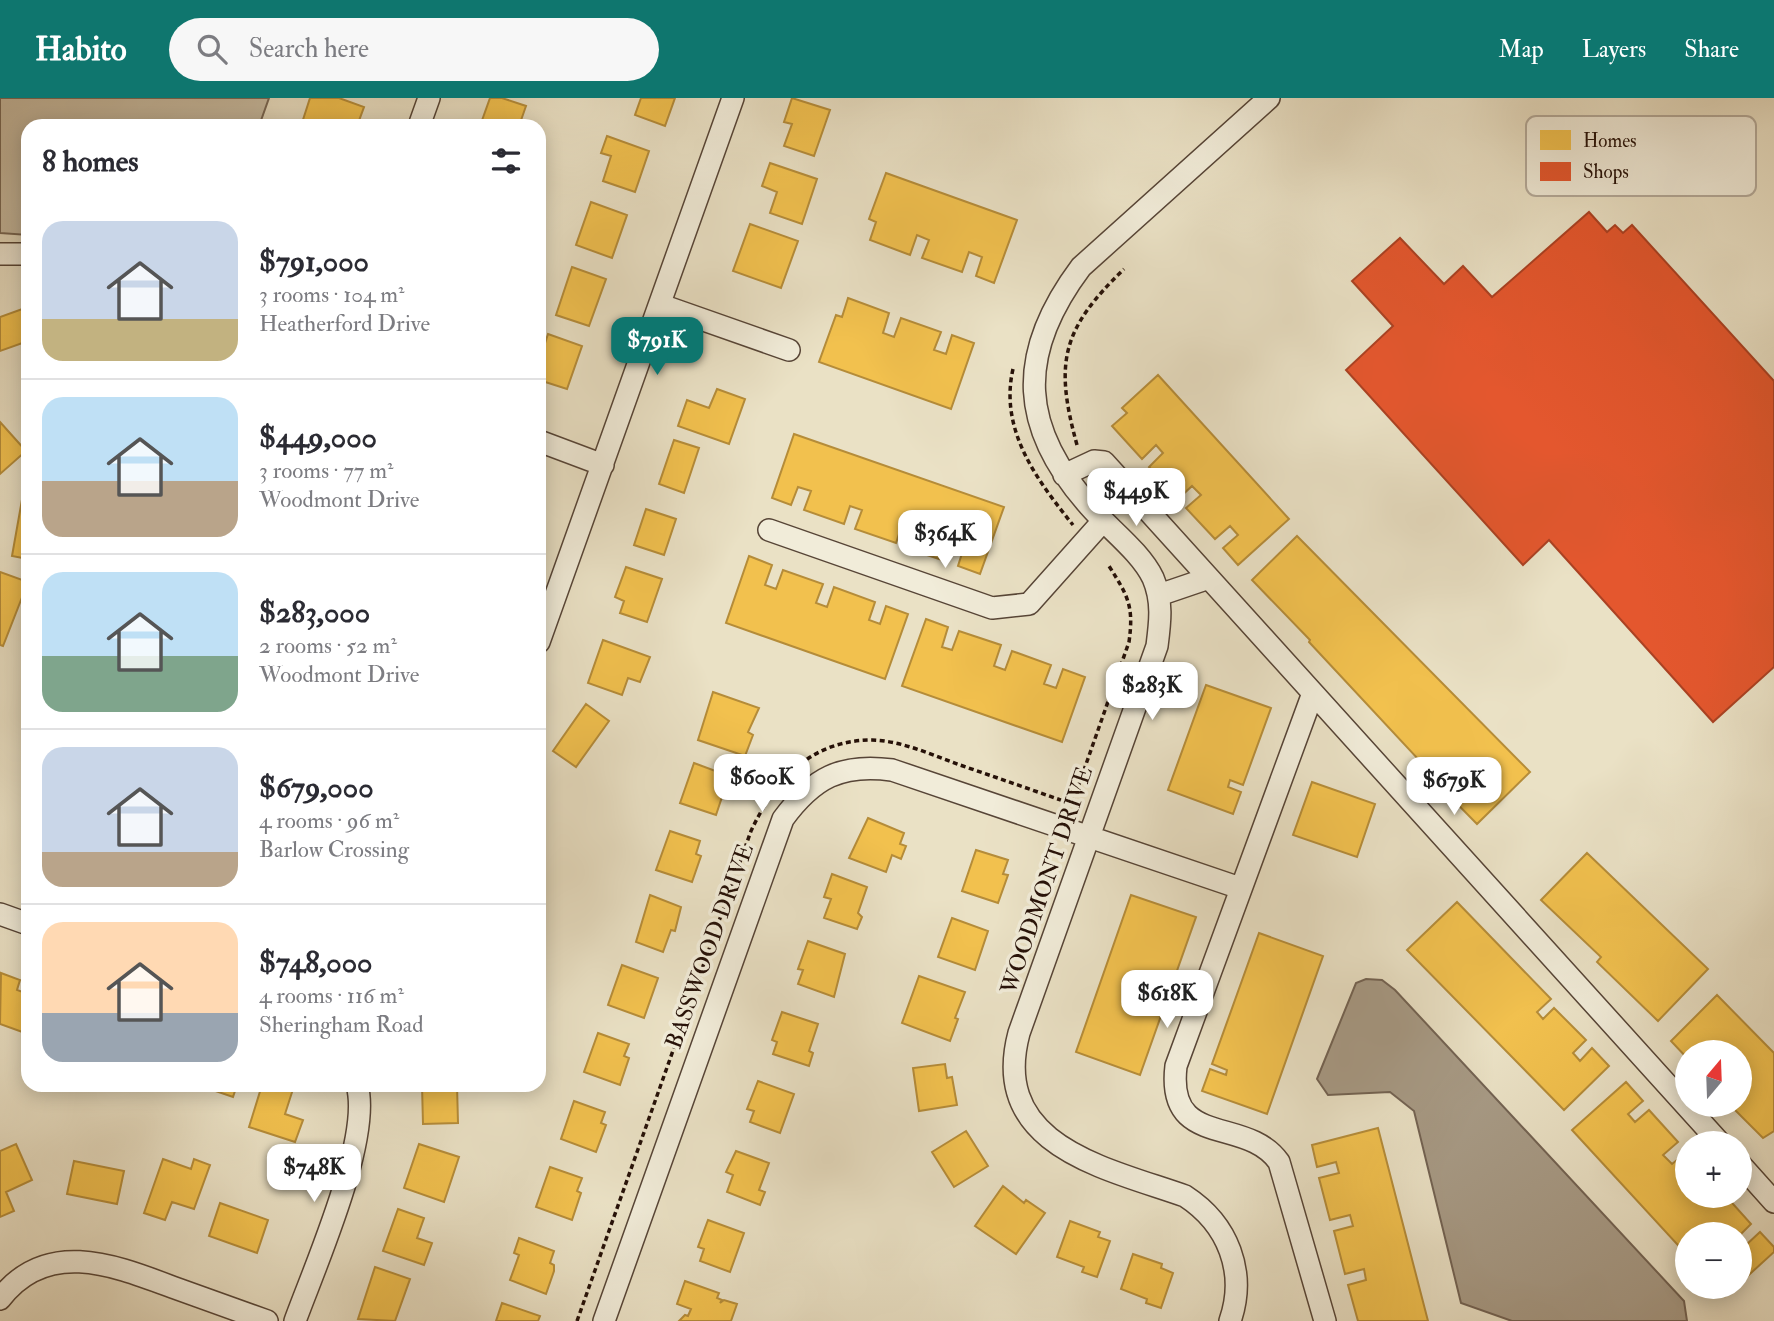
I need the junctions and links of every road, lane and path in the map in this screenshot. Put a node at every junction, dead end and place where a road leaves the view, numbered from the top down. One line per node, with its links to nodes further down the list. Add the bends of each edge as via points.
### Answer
1 (429, 98): 4 (street)
2 (733, 98): 8 (street)
3 (1269, 98): 13 (street, WOODMONT DRIVE, via 1081,267 1064,290 1041,337 1034,393 1043,436)
4 (422, 119)
5 (0, 254): 6 (street)
6 (21, 254)
7 (1124, 269): 11 (path, via 1088,306 1066,353 1064,396)
8 (661, 305): 9 (street); 12 (street)
9 (789, 350)
10 (546, 444): 12 (street)
11 (1077, 445)
12 (603, 465): 19 (street)
13 (1063, 475): 14 (street, WOODMONT DRIVE); 17 (street, via 1094,461 1104,462)
14 (1103, 521): 15 (street, via 1029,604 992,608); 18 (street, WOODMONT DRIVE, via 1152,576)
15 (769, 530)
16 (1110, 566): 32 (path, via 1129,598 1129,642 1072,804 903,745 872,740 815,754 773,789 751,831)
17 (1209, 578): 18 (street); 20 (street)
18 (1158, 595): 21 (street, WOODMONT DRIVE, via 1157,646)
19 (546, 623)
20 (1313, 693): 22 (street); 26 (street)
21 (1088, 837): 22 (street, BASSWOOD DRIVE); 33 (street, BASSWOOD DRIVE, via 892,770 865,766 816,783 798,798 783,819 770,852); 34 (street, WOODMONT DRIVE, via 1014,1051 1019,1095 1034,1123 1057,1146 1201,1206 1230,1247 1238,1298)
22 (1240, 888): 35 (street, via 1177,1066 1174,1087 1178,1104 1190,1119 1257,1143 1279,1162)
23 (0, 914): 24 (street)
24 (21, 922)
25 (358, 1092): 31 (street, via 360,1121 351,1160)
26 (1709, 1131)
27 (1752, 1177): 28 (street)
28 (1774, 1202)
29 (0, 1298): 30 (street, via 16,1282 46,1266 96,1262)
30 (267, 1321)
31 (295, 1321)
32 (577, 1321)
33 (604, 1321)
34 (1230, 1321)
35 (1325, 1321)

